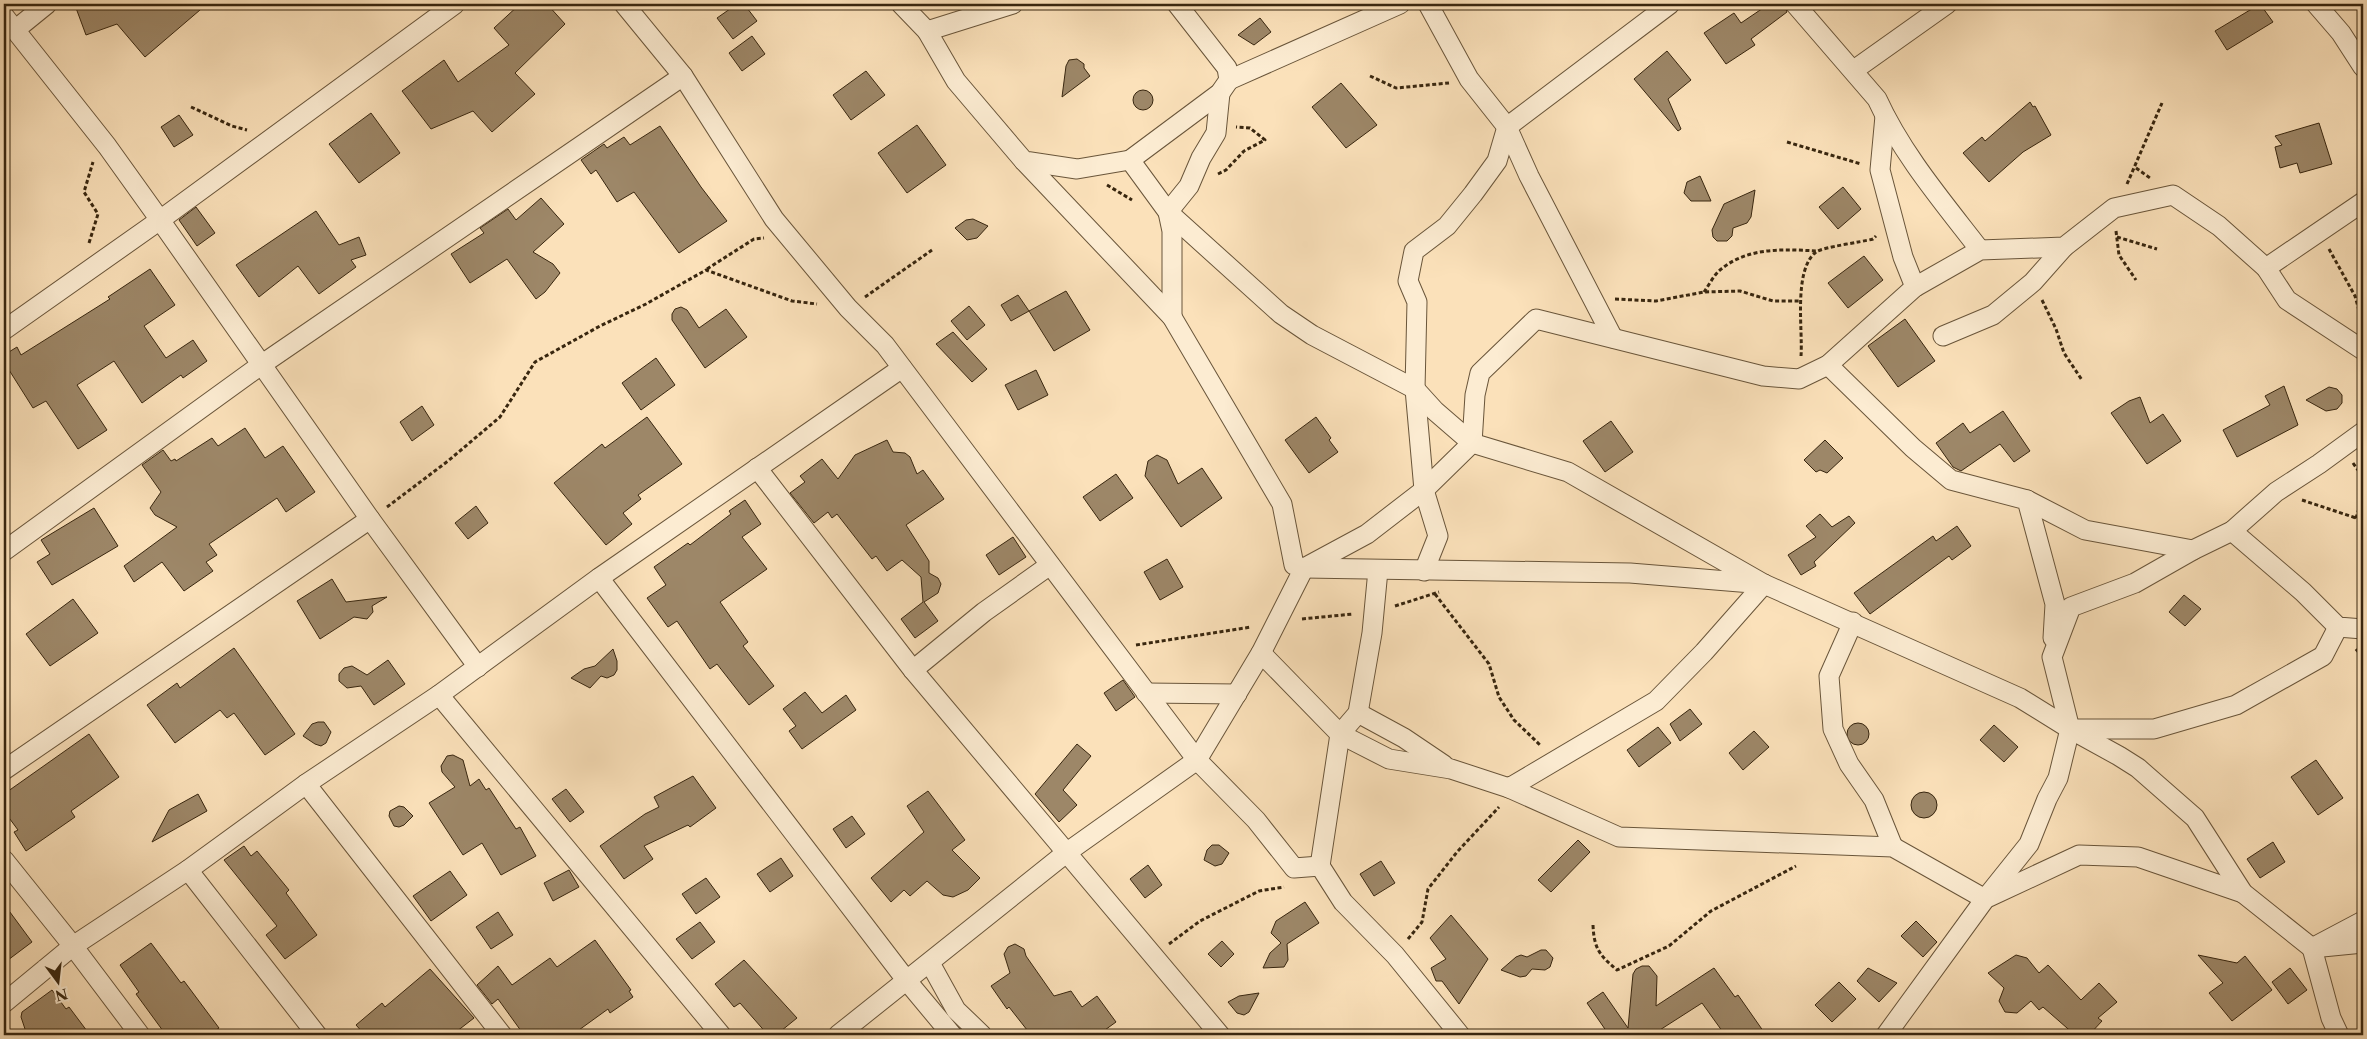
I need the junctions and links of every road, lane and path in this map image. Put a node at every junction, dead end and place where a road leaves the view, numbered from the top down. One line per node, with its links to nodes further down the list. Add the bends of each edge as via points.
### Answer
1 (47, 4): 13 (street)
2 (455, 4): 25 (street)
3 (624, 4): 17 (street)
4 (901, 4): 14 (street)
5 (1013, 4): 14 (street)
6 (1176, 4): 20 (street, via 1227,68)
7 (1400, 4): 20 (street)
8 (1428, 4): 19 (street)
9 (1670, 4): 24 (street)
10 (1795, 4): 16 (street)
11 (1947, 4): 16 (street)
12 (2316, 4): 15 (street, via 2341,33)
13 (9, 23): 27 (street)
14 (927, 31): 29 (street, via 956,81)
15 (2363, 67)
16 (1854, 70): 23 (street, via 1877,98)
17 (683, 76): 39 (street); 64 (street)
18 (1370, 76): 19 (path, via 1396,88 1434,86)
19 (1469, 79): 24 (street)
20 (1225, 87): 28 (street); 35 (street, via 1216,133 1189,186)
21 (2162, 103): 34 (path, via 2136,168)
22 (191, 107): 25 (path, via 232,126)
23 (1885, 116): 31 (street); 45 (street, via 1921,172)
24 (1507, 127): 54 (street); 68 (street, via 1497,161 1473,194 1447,226 1414,251 1408,281 1417,302)
25 (275, 136): 36 (street)
26 (1787, 142): 31 (path)
27 (106, 146): 36 (street); 47 (path, via 91,165 84,192 98,214 88,249)
28 (1130, 160): 30 (street); 35 (street)
29 (1024, 161): 30 (street); 57 (street)
30 (1078, 169): 33 (path)
31 (1880, 170): 37 (street)
32 (2363, 202): 38 (street)
33 (1138, 203)
34 (2114, 208): 40 (path); 42 (street); 48 (street, via 2173,195 2219,226)
35 (1168, 212): 57 (street, via 1172,231); 68 (street, via 1280,314 1312,335)
36 (160, 220): 47 (street); 64 (street)
37 (1894, 222): 46 (path, via 1873,239); 52 (street)
38 (2320, 232): 48 (street); 58 (path, via 2355,296)
39 (788, 236): 49 (path, via 754,239); 56 (street)
40 (2117, 237): 41 (path); 43 (path); 50 (path, via 2119,255)
41 (2108, 238)
42 (2064, 247): 45 (street); 51 (street)
43 (2157, 249)
44 (932, 250): 56 (path)
45 (1980, 250): 52 (street)
46 (1817, 251): 53 (path, via 1775,249 1741,258 1720,270); 55 (path, via 1807,263)
47 (100, 262): 59 (street)
48 (2266, 268): 62 (street, via 2287,300)
49 (706, 270): 56 (path, via 792,301); 77 (path, via 535,362 500,417 448,462)
50 (2136, 280)
51 (2033, 282): 60 (street, via 1994,315); 67 (path, via 2064,353)
52 (1915, 287): 63 (street)
53 (1704, 292): 54 (path, via 1656,301); 55 (path, via 1740,291 1772,301)
54 (1593, 298): 61 (street)
55 (1800, 301): 66 (path, via 1802,342)
56 (848, 308): 65 (street, via 885,345)
57 (1172, 317): 83 (street, via 1282,504 1294,565)
58 (2363, 328)
59 (4, 330)
60 (1943, 336)
61 (1613, 338): 66 (street, via 1763,376); 70 (street, via 1536,319 1480,373)
62 (2363, 350)
63 (1828, 365): 66 (street); 75 (street, via 1913,448 1951,480)
64 (261, 366): 77 (street); 81 (street)
65 (902, 368): 71 (street); 82 (street)
66 (1799, 379)
67 (2082, 380)
68 (1415, 389): 70 (street); 72 (street)
69 (2363, 432): 73 (street)
70 (1472, 442): 72 (street); 87 (street, via 1568,472)
71 (757, 468): 86 (street); 94 (street)
72 (1424, 490): 83 (street, via 1367,534); 85 (street, via 1438,536)
73 (2276, 492): 76 (path); 79 (street)
74 (2363, 496): 76 (path)
75 (2027, 500): 80 (street, via 2085,530); 92 (street, via 2056,604)
76 (2356, 518): 78 (path)
77 (370, 519): 93 (street); 103 (street)
78 (2363, 526)
79 (2232, 531): 80 (street); 89 (street)
80 (2193, 550): 92 (street, via 2135,583 2071,606)
81 (4, 551)
82 (1050, 565): 94 (street, via 984,612); 95 (street)
83 (1304, 568): 84 (street); 91 (street)
84 (1378, 570): 85 (street); 98 (street, via 1372,633)
85 (1424, 571): 87 (street, via 1630,573); 102 (path, via 1435,594 1489,664 1499,697 1514,720)
86 (599, 578): 93 (street); 124 (street)
87 (1764, 584): 88 (street); 102 (street, via 1656,701)
88 (1853, 622): 99 (street, via 2020,698); 107 (street, via 1830,676 1833,729 1849,764 1874,800)
89 (2338, 627): 90 (street); 99 (street, via 2323,656 2236,706 2154,729)
90 (2363, 629)
91 (1261, 653): 96 (street); 100 (street)
92 (2052, 657): 99 (street)
93 (478, 667): 97 (street)
94 (912, 670): 108 (street)
95 (1146, 693): 96 (street); 101 (street)
96 (1237, 694): 101 (street)
97 (440, 695): 105 (street); 126 (street)
98 (1358, 713): 100 (street); 104 (street, via 1404,738)
99 (2070, 729): 114 (street, via 2138,768 2195,818); 115 (street, via 2058,778 2046,799 2029,844)
100 (1340, 734): 104 (street, via 1390,759); 111 (street)
101 (1197, 760): 108 (street); 111 (street, via 1256,820 1294,868)
102 (1558, 760): 106 (street)
103 (4, 770)
104 (1451, 770): 106 (street)
105 (306, 784): 112 (street); 127 (street)
106 (1510, 788): 107 (street, via 1618,837); 121 (path, via 1494,815 1428,889 1422,922)
107 (1893, 847): 115 (street)
108 (1066, 853): 122 (street); 123 (street)
109 (4, 861): 119 (street)
110 (1804, 861): 117 (path, via 1711,911 1669,946 1617,970 1603,958 1594,944)
111 (1320, 866): 121 (street, via 1343,902)
112 (188, 870): 119 (street); 129 (street)
113 (1288, 887): 122 (path, via 1259,891 1200,921 1170,942)
114 (2243, 893): 115 (street, via 2138,857 2079,855); 120 (street)
115 (1985, 899): 136 (street)
116 (2363, 921): 120 (street)
117 (1593, 925)
118 (2363, 943): 120 (street)
119 (73, 946): 125 (street); 128 (street)
120 (2312, 948): 137 (street, via 2331,1018)
121 (1395, 955): 135 (street)
122 (1159, 962): 134 (street)
123 (930, 963): 124 (street); 133 (street, via 956,1010)
124 (907, 981): 131 (street); 132 (street)
125 (4, 1003)
126 (704, 1026): 130 (street)
127 (492, 1032)
128 (140, 1035)
129 (317, 1035)
130 (721, 1035)
131 (838, 1035)
132 (952, 1035)
133 (982, 1035)
134 (1220, 1035)
135 (1460, 1035)
136 (1886, 1035)
137 (2340, 1035)

